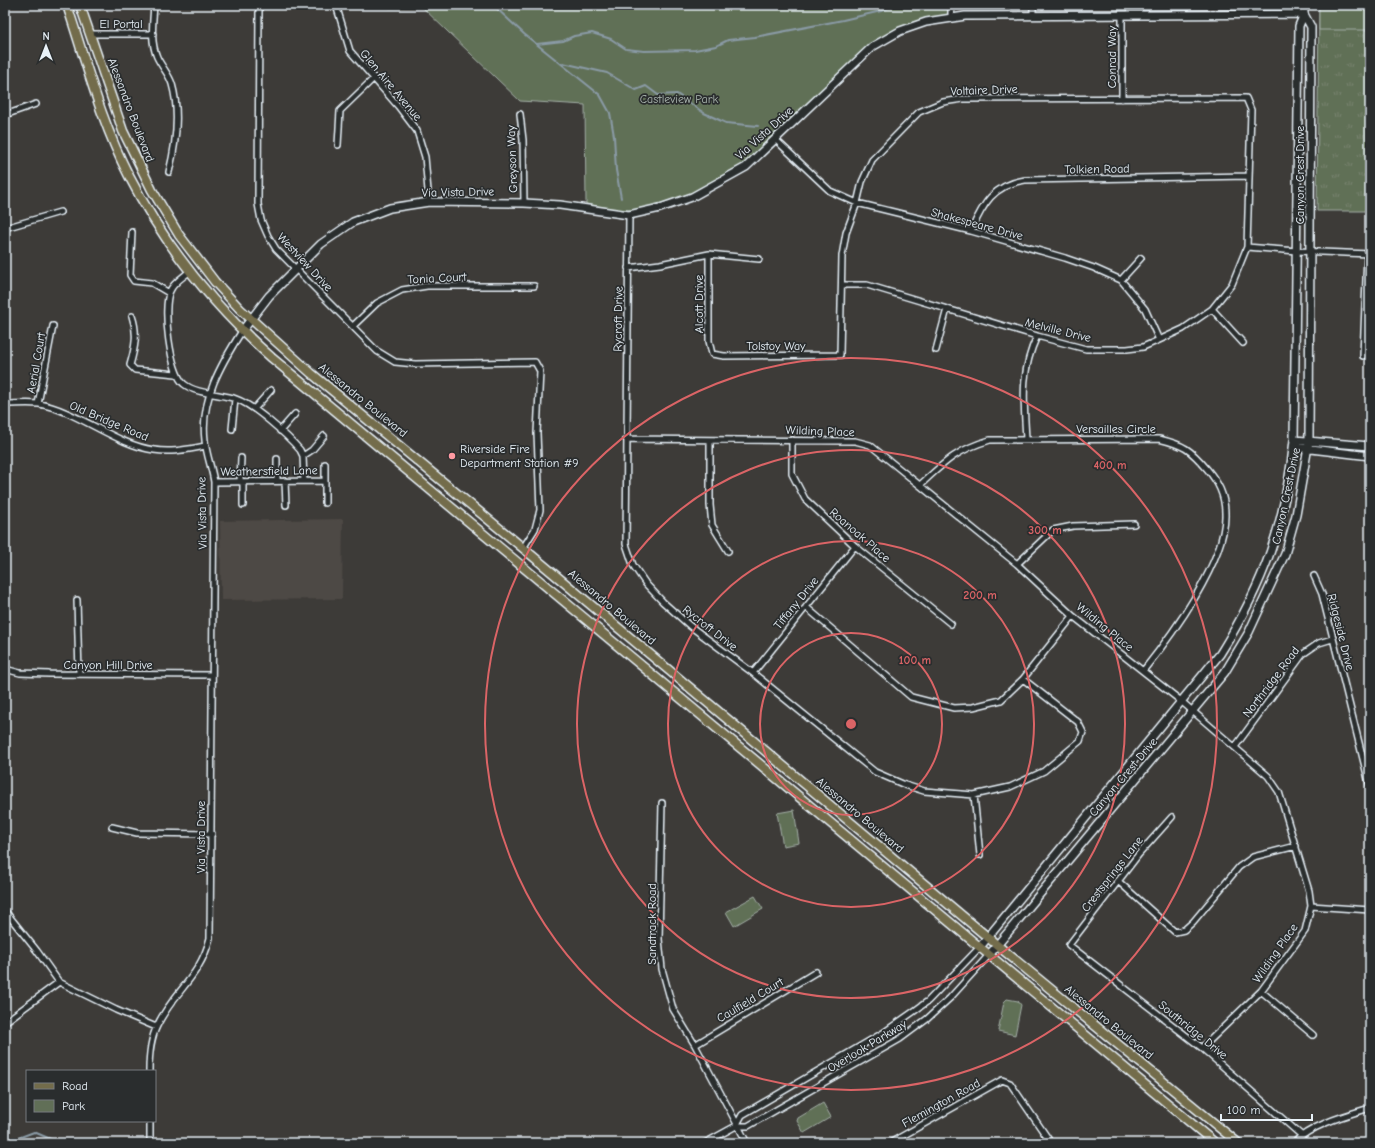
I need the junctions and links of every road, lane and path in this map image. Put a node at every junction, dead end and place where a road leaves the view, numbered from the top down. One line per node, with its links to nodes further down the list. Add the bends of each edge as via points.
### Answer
1 (67, 5): 44 (main road, Alessandro Boulevard, via 111,136 128,175 152,218)
2 (80, 5): 15 (main road, Alessandro Boulevard)
3 (154, 5): 16 (street)
4 (259, 5): 43 (street, Westview Drive, via 258,204 268,236 276,249)
5 (336, 5): 17 (street, Glen Aire Avenue, via 350,51)
6 (951, 5): 14 (street)
7 (1032, 5): 13 (street)
8 (1250, 5): 12 (street)
9 (1304, 5): 10 (main road, Canyon Crest Drive)
10 (1304, 14): 12 (main road, Via Vista Drive); 36 (main road, Canyon Crest Drive, via 1299,26); 37 (main road, Canyon Crest Drive, via 1311,27)
11 (1122, 15): 12 (main road, Via Vista Drive); 13 (main road, Via Vista Drive); 19 (street, Conrad Way)
12 (1249, 15)
13 (1032, 16): 14 (main road, Via Vista Drive)
14 (951, 18): 23 (main road, Via Vista Drive, via 926,22 872,47)
15 (90, 34): 16 (street, El Portal); 52 (main road, Alessandro Boulevard, via 124,130 152,190 196,258)
16 (153, 34): 25 (street, via 156,56 172,81 175,97 175,147)
17 (374, 78): 24 (street, via 340,111); 27 (street, Glen Aire Avenue, via 416,131 425,157)
18 (1246, 98): 19 (street, Voltaire Drive); 26 (street, Melville Drive, via 1251,110)
19 (1122, 99): 29 (street, Voltaire Drive, via 963,99 943,102 919,112 872,160 862,182)
20 (36, 104): 22 (street)
21 (520, 114): 28 (street, Greyson Way)
22 (5, 115)
23 (776, 140): 29 (street, Shakespeare Drive, via 830,191); 31 (main road, Via Vista Drive, via 746,166 692,197 660,208)
24 (338, 145)
25 (169, 172)
26 (1249, 176): 33 (street, Tolkien Road, via 1011,182 994,193 982,207); 35 (street, Melville Drive)
27 (429, 202): 28 (main road, Via Vista Drive); 43 (main road, Via Vista Drive, via 390,208 353,222 321,244)
28 (524, 203): 31 (main road, Via Vista Drive)
29 (857, 203): 33 (street, Shakespeare Drive); 46 (street, Voltaire Drive, via 846,233 842,256)
30 (60, 212): 32 (street)
31 (629, 214): 42 (street, Rycroft Drive)
32 (5, 228)
33 (971, 231): 45 (street, Shakespeare Drive, via 1065,258)
34 (132, 232): 48 (street, via 130,275 134,281 152,283)
35 (1247, 247): 36 (street); 50 (street, Melville Drive, via 1232,284)
36 (1297, 251): 37 (street); 79 (main road, Canyon Crest Drive)
37 (1311, 252): 39 (street); 78 (main road, Canyon Crest Drive)
38 (709, 254): 41 (street); 42 (street); 60 (street, Alcott Drive, via 709,341)
39 (1368, 254): 62 (street)
40 (1141, 258): 45 (street)
41 (759, 259)
42 (628, 268): 74 (street, Rycroft Drive)
43 (295, 269): 52 (main road, Via Vista Drive); 54 (street, Westview Drive)
44 (189, 272): 48 (street); 55 (main road, Alessandro Boulevard)
45 (1121, 280): 57 (street, Shakespeare Drive, via 1145,309)
46 (842, 285): 49 (street, Melville Drive, via 867,286); 61 (street, Voltaire Drive)
47 (534, 286): 54 (street, Tonia Court, via 427,286 402,290 377,303)
48 (169, 293): 63 (street, via 167,320)
49 (947, 309): 56 (street, Melville Drive); 59 (street)
50 (1212, 309): 57 (street, Melville Drive, via 1183,329); 58 (street)
51 (132, 316): 63 (street, via 136,325 136,344 130,364 135,370)
52 (250, 319): 55 (main road, Via Vista Drive); 100 (main road, Alessandro Boulevard)
53 (53, 326): 68 (street, Aerial Court)
54 (353, 326): 100 (street, Westview Drive, via 377,351 394,362 535,362 540,371 537,433 540,510 535,529)
55 (242, 331): 65 (street, Via Vista Drive); 133 (main road, Alessandro Boulevard)
56 (1037, 336): 57 (street, Melville Drive, via 1086,349 1108,350 1143,347); 75 (street, via 1028,354 1023,384)
57 (1160, 340)
58 (1243, 343)
59 (936, 350)
60 (712, 354): 61 (street, Tolstoy Way)
61 (840, 355)
62 (1364, 356)
63 (176, 374): 65 (street, via 185,386)
64 (271, 390): 69 (street)
65 (210, 393): 66 (street); 80 (street, Via Vista Drive, via 204,415)
66 (236, 399): 69 (street); 71 (street)
67 (5, 404): 68 (street, Old Bridge Road)
68 (38, 404): 80 (street, Old Bridge Road, via 55,409 129,443 153,450 172,452)
69 (254, 409): 72 (street)
70 (295, 414): 72 (street)
71 (232, 429)
72 (280, 431): 83 (street)
73 (324, 436): 83 (street)
74 (626, 439): 76 (street, Wilding Place); 111 (street, Rycroft Drive, via 626,544 633,565 663,602 690,626)
75 (1026, 439): 94 (street, Versailles Circle, via 990,440 972,445 951,456); 110 (street, Versailles Circle, via 1160,439 1180,444 1195,454 1218,483 1225,513 1224,530 1219,545 1195,597 1167,641)
76 (710, 440): 77 (street, Wilding Place); 101 (street, via 712,525)
77 (792, 440): 94 (street, Wilding Place, via 855,441 870,445); 99 (street, Roanoak Place, via 792,474 805,499)
78 (1309, 441): 79 (main road); 81 (main road); 82 (main road, Canyon Crest Drive)
79 (1294, 444): 82 (main road); 115 (main road, Canyon Crest Drive, via 1286,504 1257,589 1220,654)
80 (206, 446): 92 (street, Via Vista Drive)
81 (1370, 446)
82 (1307, 450): 84 (main road); 116 (main road, Canyon Crest Drive, via 1296,515 1285,554 1249,632 1225,672)
83 (303, 456): 90 (street)
84 (1370, 456)
85 (241, 458): 93 (street)
86 (277, 459): 88 (street)
87 (325, 464): 91 (street)
88 (278, 481): 89 (street, Weathersfield Lane); 93 (street, Weathersfield Lane)
89 (285, 481): 90 (street, Weathersfield Lane); 97 (street)
90 (304, 481): 91 (street, Weathersfield Lane)
91 (325, 481): 95 (street)
92 (214, 482): 93 (street, Weathersfield Lane); 113 (street, Via Vista Drive)
93 (242, 482): 96 (street)
94 (920, 486): 102 (street, Wilding Place)
95 (325, 503)
96 (243, 505)
97 (286, 505)
98 (1134, 524): 102 (street, via 1073,526 1053,530)
99 (855, 546): 105 (street, Tiffany Drive); 107 (street, Roanoak Place)
100 (523, 548): 130 (main road, Alessandro Boulevard)
101 (728, 551)
102 (1017, 564): 106 (street, Wilding Place)
103 (1314, 576): 108 (street, Ridgeside Drive, via 1322,594)
104 (77, 600): 112 (street)
105 (806, 607): 111 (street, Tiffany Drive); 114 (street, via 911,697 954,708 974,707 1001,700)
106 (1073, 616): 110 (street, Wilding Place); 114 (street)
107 (951, 624)
108 (1332, 639): 117 (street, Northridge Road, via 1319,643 1303,654); 118 (street, Ridgeside Drive)
109 (5, 669): 112 (street, Canyon Hill Drive, via 20,673)
110 (1143, 671): 115 (street, Wilding Place)
111 (753, 673): 119 (street, Rycroft Drive, via 875,772 924,791)
112 (79, 674): 113 (street, Canyon Hill Drive)
113 (212, 675): 123 (street, Via Vista Drive)
114 (1024, 679): 119 (street, Rycroft Drive, via 1078,722 1083,732 1080,741 1044,771 1010,787)
115 (1181, 701): 116 (street, Wilding Place); 130 (main road, Canyon Crest Drive)
116 (1193, 712): 117 (street, Wilding Place); 131 (main road, Canyon Crest Drive)
117 (1235, 747): 124 (street, Wilding Place, via 1268,776 1279,792)
118 (1370, 787)
119 (974, 795): 125 (street)
120 (662, 803): 141 (street, Sandtrack Road, via 659,939 662,969 673,1009)
121 (1172, 817): 126 (street, Crestsprings Lane)
122 (112, 827): 123 (street, via 137,833)
123 (212, 834): 139 (street, Via Vista Drive, via 212,922 206,953 199,968 163,1013)
124 (1296, 846): 126 (street, via 1253,857 1239,867 1193,922 1184,930 1175,932); 127 (street, Wilding Place)
125 (980, 855)
126 (1118, 881): 132 (street, Crestsprings Lane)
127 (1311, 906): 128 (street); 137 (street, Wilding Place, via 1305,931)
128 (1370, 910)
129 (5, 911): 136 (street)
130 (989, 938): 131 (main road, Alessandro Boulevard); 133 (main road, Canyon Crest Drive)
131 (997, 945): 134 (main road, Canyon Crest Drive); 154 (main road, Alessandro Boulevard)
132 (1069, 945): 142 (street, Southridge Drive)
133 (980, 947): 134 (main road, Alessandro Boulevard); 146 (street, Overlook Parkway, via 913,1012 883,1033 742,1115)
134 (989, 955): 146 (street, Overlook Parkway, via 950,998 900,1039 748,1126); 153 (main road, Alessandro Boulevard)
135 (816, 972): 141 (street, Caulfield Court)
136 (59, 982): 138 (street); 139 (street)
137 (1261, 991): 140 (street); 142 (street, Wilding Place)
138 (5, 1022)
139 (156, 1027): 143 (street, Via Vista Drive, via 151,1043)
140 (1313, 1035)
141 (695, 1045): 146 (street, Sandtrack Road)
142 (1202, 1048): 147 (street, Southridge Drive)
143 (150, 1070)
144 (1370, 1108): 147 (street, via 1344,1116)
145 (150, 1122): 148 (street)
146 (736, 1126): 149 (street, Overlook Parkway); 150 (street, Sandtrack Road)
147 (1301, 1135): 155 (street)
148 (150, 1143)
149 (705, 1143)
150 (747, 1143)
151 (890, 1143): 152 (street, Flemington Road, via 1002,1080 1010,1084)
152 (1051, 1143)
153 (1215, 1143)
154 (1238, 1143)
155 (1294, 1143)

